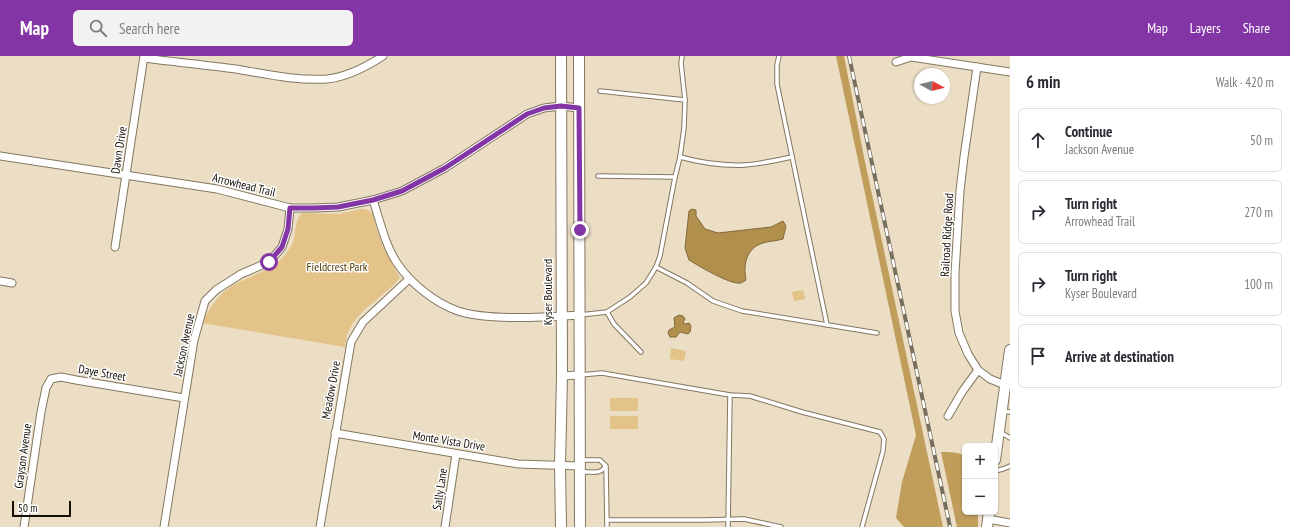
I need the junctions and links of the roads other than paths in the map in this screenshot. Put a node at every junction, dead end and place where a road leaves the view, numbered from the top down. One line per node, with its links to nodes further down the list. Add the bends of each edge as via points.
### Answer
1 (383, 56): 6 (street, via 350,74 328,79 302,80)
2 (561, 56): 12 (street, Kyser Boulevard)
3 (579, 56): 13 (street)
4 (682, 56): 11 (lane)
5 (779, 56): 16 (lane, via 777,84)
6 (144, 57): 17 (street, Dawn Drive)
7 (896, 62): 8 (street, via 911,57)
8 (977, 67): 9 (street); 34 (street, Railroad Ridge Road, via 960,191 955,311 959,333)
9 (1010, 72)
10 (600, 91): 11 (lane)
11 (684, 100): 15 (lane)
12 (561, 106): 13 (street, Arrowhead Trail); 20 (street, Arrowhead Trail, via 527,114 445,168 402,191); 29 (street, Kyser Boulevard)
13 (579, 108): 28 (street)
14 (0, 156): 17 (street, Arrowhead Trail)
15 (680, 157): 16 (lane, via 706,163 747,165); 19 (lane)
16 (792, 157): 30 (lane)
17 (126, 175): 21 (street, Arrowhead Trail, via 216,189); 22 (street, Dawn Drive)
18 (598, 176): 19 (lane)
19 (675, 177): 23 (lane)
20 (373, 200): 21 (street, Arrowhead Trail, via 338,207); 24 (street, via 396,262)
21 (290, 208): 39 (street, Jackson Avenue, via 288,229 282,247 269,262 241,274 216,290 205,301 194,340)
22 (115, 248)
23 (656, 267): 27 (lane, via 646,283); 30 (lane, via 687,283 713,301 742,311)
24 (409, 279): 29 (street, via 438,301 458,311 484,316); 44 (street, Meadow Drive, via 363,322 351,342)
25 (0, 281): 26 (street)
26 (12, 283)
27 (607, 312): 28 (lane); 33 (lane, via 614,324)
28 (579, 315): 29 (street); 35 (street)
29 (561, 316): 36 (street, Kyser Boulevard)
30 (827, 325): 31 (lane)
31 (877, 334)
32 (1010, 350): 37 (street)
33 (641, 352)
34 (978, 370): 37 (street, Railroad Ridge Road, via 990,379); 42 (street)
35 (579, 375): 36 (street); 38 (lane, via 602,373); 49 (street)
36 (562, 376): 48 (street, Kyser Boulevard)
37 (1005, 385): 40 (street)
38 (730, 395): 53 (lane); 66 (lane, via 750,396 880,432 884,440 883,451)
39 (184, 398): 41 (street, Daye Street, via 61,377 51,379 46,388); 58 (street, Jackson Avenue)
40 (1006, 411): 43 (street)
41 (41, 412): 57 (street, Grayson Avenue)
42 (948, 416)
43 (999, 432): 45 (lane); 46 (street)
44 (335, 433): 47 (street, Monte Vista Drive); 59 (street, Meadow Drive)
45 (1010, 438)
46 (997, 443)
47 (456, 454): 48 (street, Monte Vista Drive, via 518,464); 60 (street, Sally Lane)
48 (560, 465): 49 (street, Monte Vista Drive); 61 (street, Kyser Boulevard)
49 (580, 466): 50 (lane, via 585,472 600,472); 50 (lane, via 584,460 600,460); 62 (street)
50 (605, 466): 55 (lane)
51 (1010, 466): 52 (lane)
52 (998, 470)
53 (728, 519): 55 (lane); 64 (lane); 65 (lane, via 744,519)
54 (988, 519): 56 (street)
55 (607, 520): 63 (lane)
56 (1010, 523)
57 (24, 527)
58 (164, 527)
59 (320, 527)
60 (445, 527)
61 (561, 527)
62 (580, 527)
63 (606, 527)
64 (728, 527)
65 (781, 527)
66 (862, 527)

